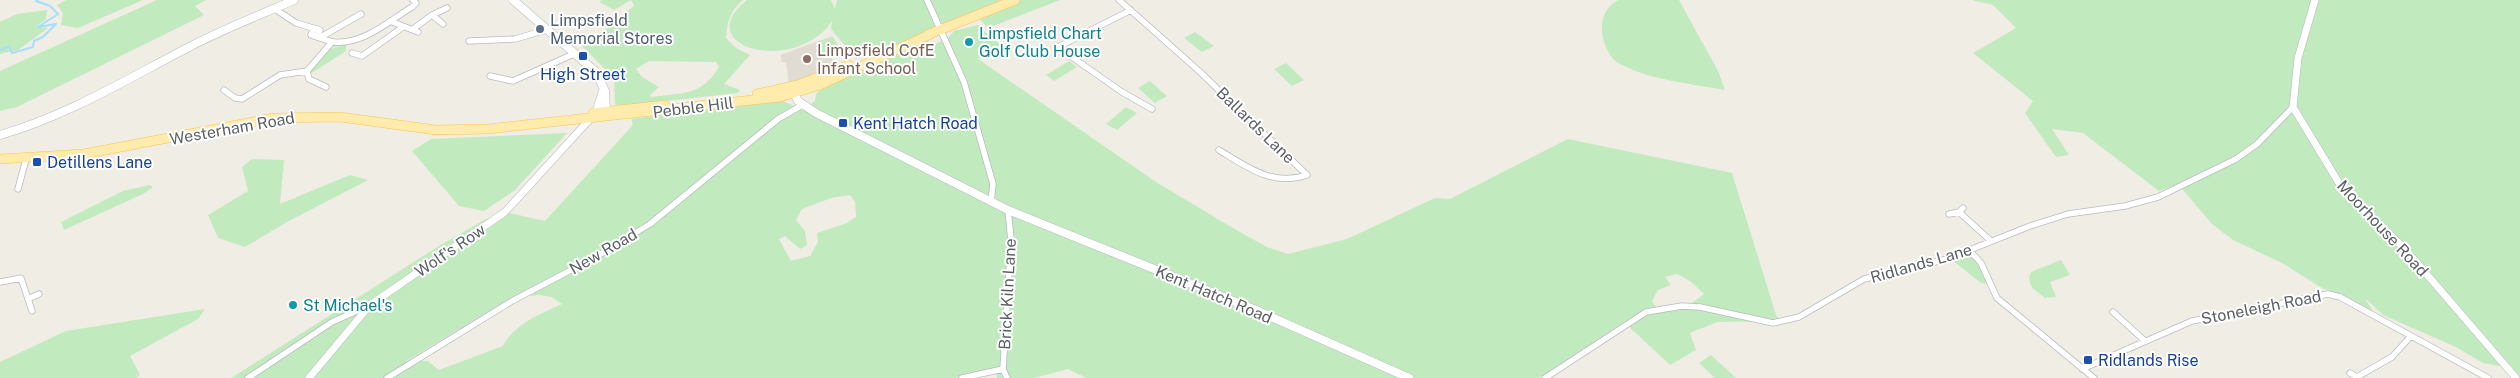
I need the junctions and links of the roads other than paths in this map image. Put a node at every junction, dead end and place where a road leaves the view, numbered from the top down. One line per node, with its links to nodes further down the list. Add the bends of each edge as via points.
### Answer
1 (294, 0): 9 (main road)
2 (413, 0): 13 (street, via 416,3 412,7)
3 (513, 0): 16 (main road)
4 (927, 0): 17 (street)
5 (1015, 0): 17 (main road)
6 (1119, 0): 10 (street, Ballards Lane)
7 (2315, 0): 30 (street, via 2298,58)
8 (447, 8): 12 (street)
9 (275, 9): 18 (street); 34 (main road, via 194,45 98,95)
10 (1131, 10): 31 (street, via 1060,46 1114,87); 35 (street, Ballards Lane, via 1307,174 1282,182 1251,170)
11 (361, 14): 18 (street)
12 (432, 15): 14 (street); 15 (street, via 415,31)
13 (390, 21): 15 (street); 20 (street, via 364,35 340,43)
14 (443, 24)
15 (403, 27): 21 (street, via 362,56)
16 (549, 29): 19 (street, via 515,39); 22 (main road)
17 (941, 30): 27 (main road); 39 (street, via 964,82 993,184)
18 (317, 34): 20 (street)
19 (470, 41)
20 (332, 42): 23 (street)
21 (352, 53)
22 (576, 53): 24 (street, via 513,81); 26 (main road, via 596,72)
23 (307, 71): 25 (street, via 309,79); 28 (street, via 280,74 242,98 235,98)
24 (490, 76)
25 (326, 87)
26 (604, 87): 32 (main road); 33 (main road)
27 (798, 89): 29 (main road, Kent Hatch Road, via 796,99); 32 (main road, Pebble Hill); 33 (main road, Pebble Hill)
28 (224, 90)
29 (804, 104): 39 (main road, Kent Hatch Road); 57 (street, New Road, via 778,119 650,224 512,301)
30 (2293, 107): 42 (street, Ridlands Lane, via 2257,144 2236,159 2158,197 2125,206 2068,214); 64 (street, Moorhouse Road, via 2342,188 2405,250)
31 (1152, 109)
32 (606, 111): 33 (main road, Pebble Hill)
33 (594, 117): 37 (main road, Westerham Road, via 436,130 340,117 303,116 247,122 84,154); 47 (street, Wolf's Row, via 505,212)
34 (0, 135)
35 (1219, 150)
36 (0, 159): 37 (main road, Westerham Road)
37 (26, 159): 38 (street, via 20,169)
38 (18, 189)
39 (991, 202): 40 (main road, Kent Hatch Road)
40 (1008, 210): 52 (street, Brick Kiln Lane, via 1011,240); 60 (main road, Kent Hatch Road, via 1249,308)
41 (1949, 214): 42 (street, via 1961,210)
42 (1991, 241): 43 (street, Ridlands Lane)
43 (1970, 251): 53 (street, via 1984,262 1988,286 1997,298); 61 (street, Ridlands Lane, via 1924,266 1864,279 1799,317 1773,323 1682,306 1646,312)
44 (0, 282): 46 (street, via 21,278)
45 (39, 294): 46 (street)
46 (28, 299): 48 (street)
47 (370, 305): 55 (street, via 332,322); 56 (street, Wolf's Row)
48 (32, 310)
49 (2113, 312): 51 (street)
50 (2411, 336): 51 (street, Stoneleigh Road, via 2340,297 2328,294 2203,318); 54 (street, via 2392,358 2357,377); 63 (street, Stoneleigh Road)
51 (2145, 341): 53 (street, Stoneleigh Road)
52 (1003, 369): 58 (street); 59 (street, Brick Kiln Lane)
53 (2082, 369): 62 (street)
54 (2350, 373)
55 (248, 378)
56 (309, 378)
57 (387, 378)
58 (962, 378)
59 (1007, 378)
60 (1409, 378)
61 (1545, 378)
62 (2094, 378)
63 (2488, 378)
64 (2516, 378)

